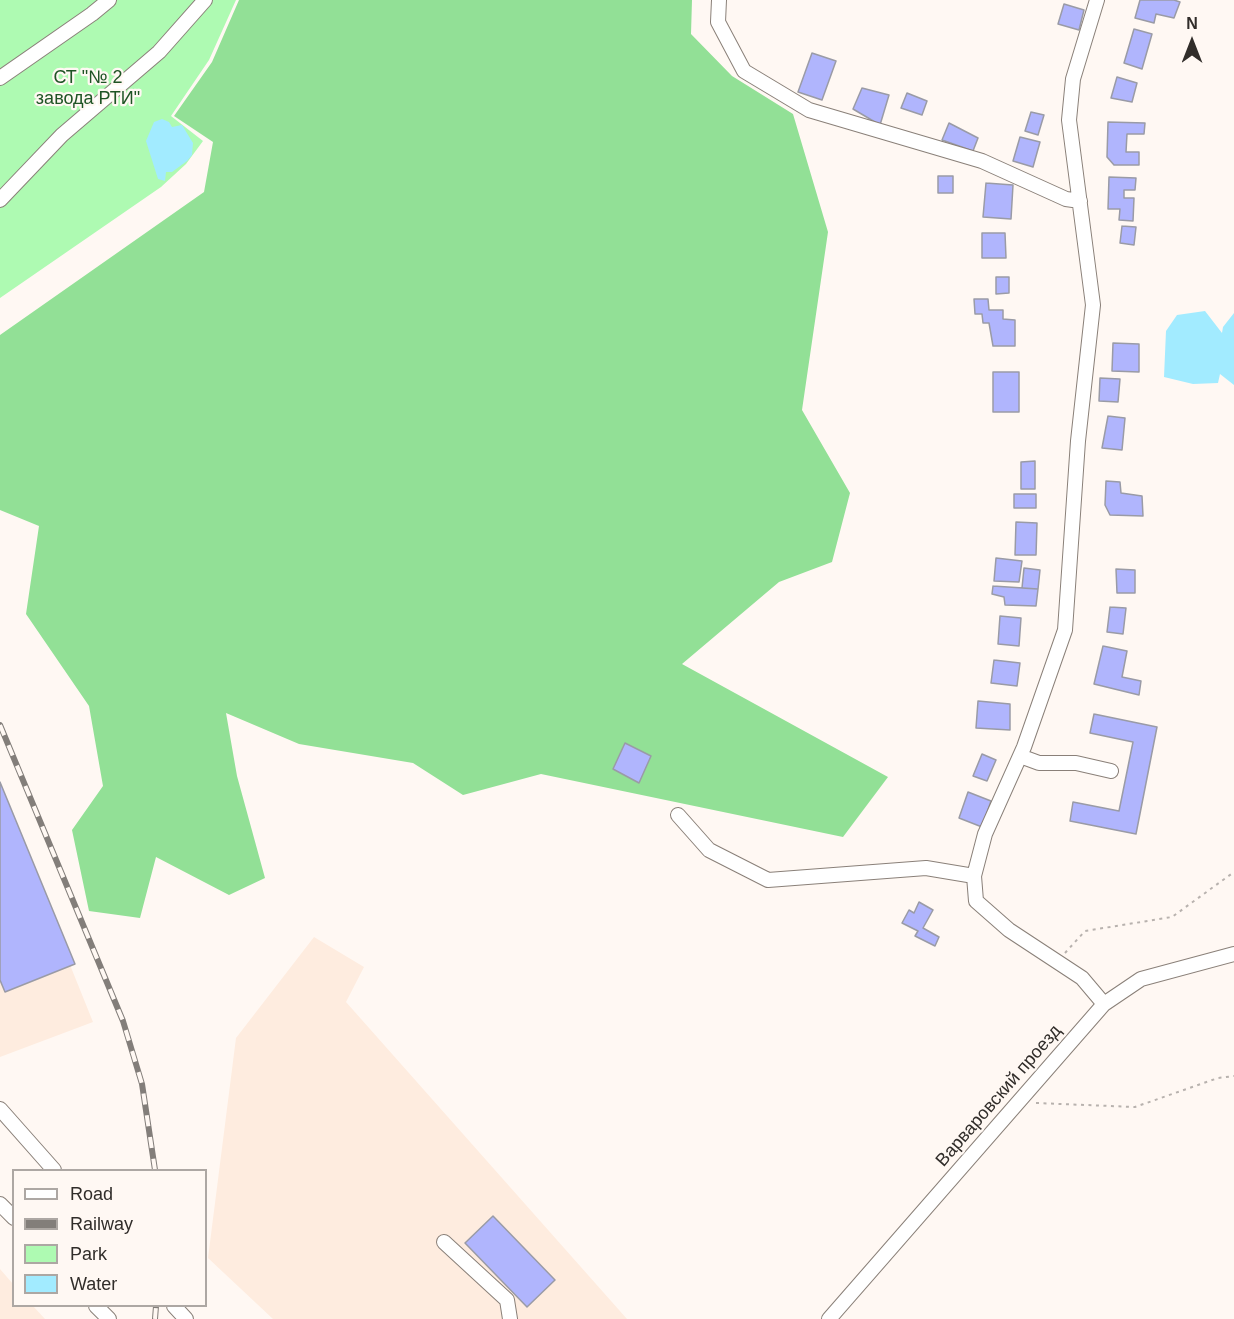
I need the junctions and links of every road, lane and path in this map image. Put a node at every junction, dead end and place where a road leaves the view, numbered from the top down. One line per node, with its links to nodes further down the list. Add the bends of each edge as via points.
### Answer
1 (109, 0): 5 (street)
2 (205, 0): 6 (street, via 159,52 62,135)
3 (719, 0): 7 (street, via 718,22 744,71 809,111 982,161 1066,199)
4 (1097, 0): 7 (street, via 1073,79 1069,120)
5 (0, 78)
6 (0, 201)
7 (1080, 201): 8 (street, via 1093,305 1078,441 1065,630)
8 (1020, 756): 9 (street, via 1039,763 1076,763); 12 (street, via 985,834)
9 (1111, 771)
10 (678, 815): 12 (street, via 709,850 768,880 926,868)
11 (1234, 872): 14 (path, via 1172,917 1085,931)
12 (974, 876): 14 (street, via 976,901 1009,930)
13 (1234, 954): 15 (street, Варваровский проезд, via 1141,979)
14 (1057, 961): 15 (street, via 1082,978)
15 (1104, 1004): 17 (street, Варваровский проезд)
16 (1234, 1076): 17 (path, via 1135,1107)
17 (1018, 1102): 28 (street, Варваровский проезд)
18 (0, 1109): 19 (street)
19 (53, 1169)
20 (0, 1204): 21 (street)
21 (12, 1216)
22 (444, 1242): 27 (street, via 507,1300)
23 (98, 1307): 25 (street)
24 (176, 1307): 26 (street)
25 (109, 1319)
26 (186, 1319)
27 (510, 1319)
28 (829, 1319)

